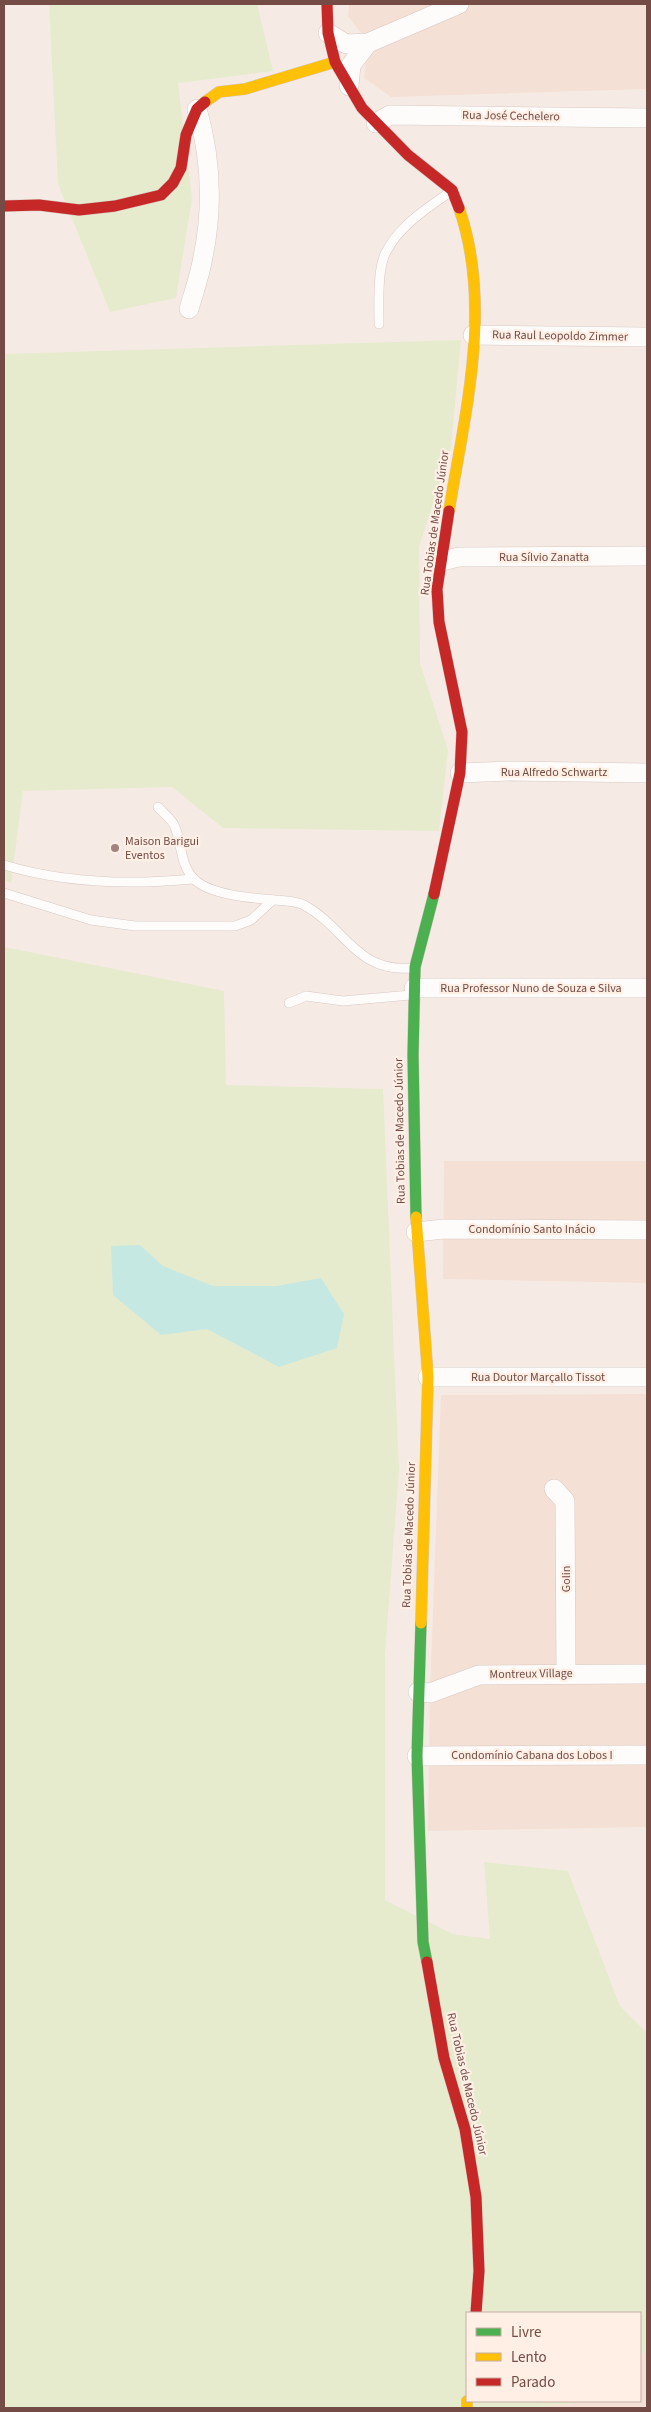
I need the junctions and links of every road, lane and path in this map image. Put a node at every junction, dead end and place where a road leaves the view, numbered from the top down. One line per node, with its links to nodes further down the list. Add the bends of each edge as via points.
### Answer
1 (327, 4): 3 (street)
2 (459, 4): 4 (street)
3 (328, 34): 4 (street, via 346,44); 5 (street)
4 (368, 43): 6 (street, via 351,65)
5 (335, 62): 6 (street); 7 (street, via 245,88 219,92)
6 (349, 86): 9 (street)
7 (197, 109): 11 (street, via 186,135 181,168 161,195 115,206 79,210 39,205); 12 (street, via 211,187 204,257)
8 (647, 118): 9 (street, Rua José Cechelero, via 390,115)
9 (376, 123): 10 (street, via 408,155)
10 (452, 190): 13 (lane, via 402,229 384,253); 14 (street, Rua Tobias de Macedo Júnior, via 464,224 475,283)
11 (4, 206)
12 (189, 309)
13 (379, 324)
14 (473, 335): 15 (street, Rua Raul Leopoldo Zimmer); 17 (street, Rua Tobias de Macedo Júnior, via 472,370)
15 (647, 338)
16 (647, 556): 17 (street, Rua Sílvio Zanatta, via 459,557)
17 (442, 561): 19 (street, Rua Tobias de Macedo Júnior, via 437,589 438,622 462,732)
18 (647, 773): 19 (street, Rua Alfredo Schwartz, via 511,771)
19 (460, 774): 25 (street, Rua Tobias de Macedo Júnior, via 442,864)
20 (158, 807): 22 (lane, via 175,826 182,858)
21 (4, 865): 22 (lane, via 57,878 153,882)
22 (193, 879): 24 (lane, via 205,888)
23 (4, 893): 24 (lane, via 91,920 135,926 235,926 251,920)
24 (273, 900): 25 (lane, via 303,904 360,955 400,969)
25 (415, 967): 27 (street, Rua Tobias de Macedo Júnior)
26 (647, 988): 27 (street, Rua Professor Nuno de Souza e Silva)
27 (414, 991): 28 (lane, via 343,1001 306,996); 30 (street, Rua Tobias de Macedo Júnior, via 412,1055)
28 (289, 1003)
29 (647, 1230): 30 (street, Condomínio Santo Inácio, via 444,1229)
30 (416, 1232): 31 (street, Rua Tobias de Macedo Júnior)
31 (428, 1377): 32 (street, Rua Doutor Marçallo Tissot); 36 (street, Rua Tobias de Macedo Júnior)
32 (647, 1377)
33 (554, 1489): 34 (street, Golin, via 565,1502)
34 (566, 1673): 35 (street, Montreux Village); 36 (street, Montreux Village, via 479,1675 430,1693)
35 (647, 1674)
36 (418, 1692): 38 (street, Rua Tobias de Macedo Júnior)
37 (647, 1755): 38 (street, Condomínio Cabana dos Lobos I)
38 (417, 1756): 39 (street, Rua Tobias de Macedo Júnior, via 423,1942 444,2058 466,2129 476,2197 479,2271)
39 (476, 2312)

